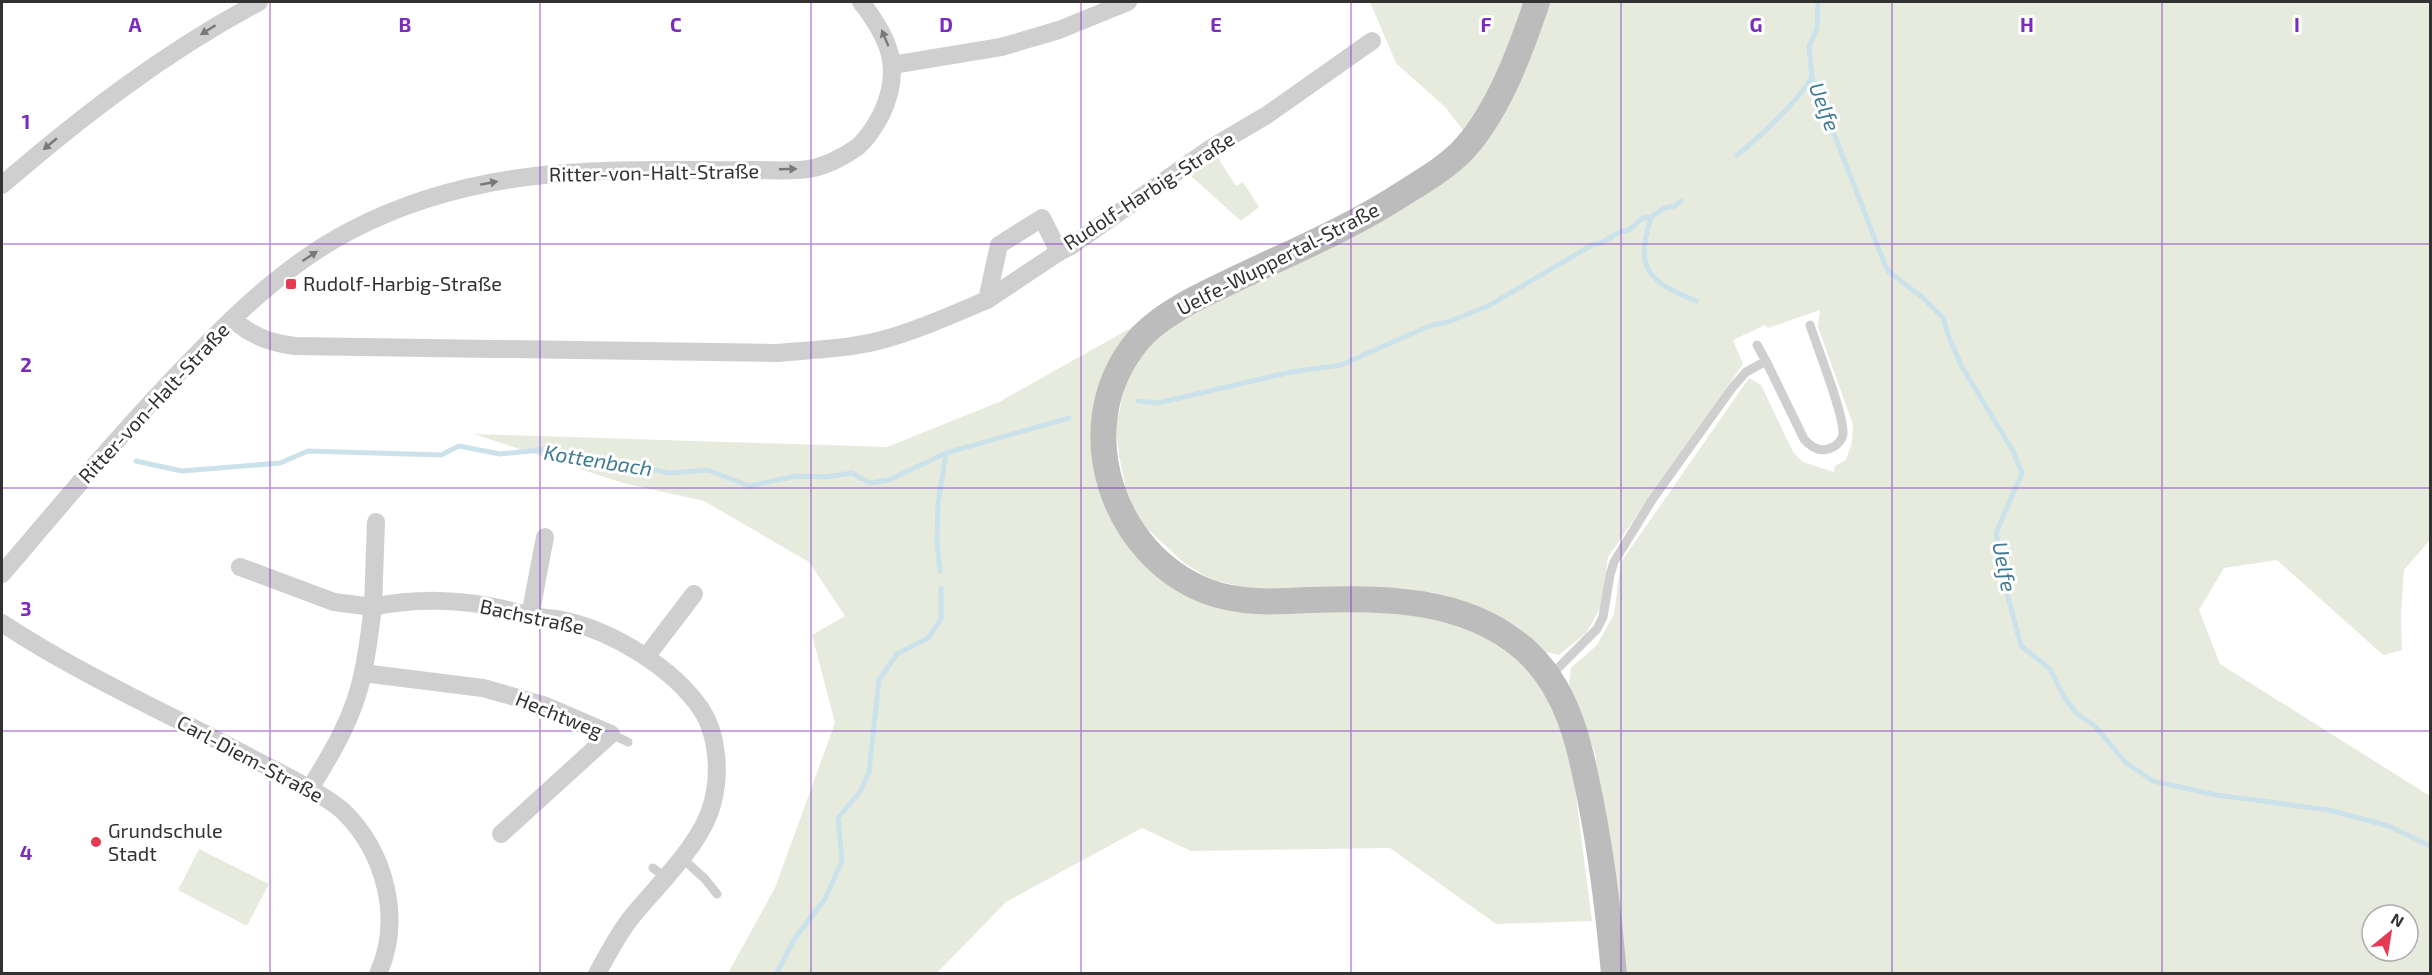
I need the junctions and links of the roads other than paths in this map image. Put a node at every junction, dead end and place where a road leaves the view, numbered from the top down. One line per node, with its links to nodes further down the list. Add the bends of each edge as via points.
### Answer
1 (259, 2): 7 (street, one-way to 7, via 222,21 132,80)
2 (861, 2): 6 (street, Ritter-von-Halt-Straße, one-way to 2, via 879,24)
3 (1128, 2): 6 (street, via 1059,30 1001,47)
4 (1536, 2): 24 (main road, Uelfe-Wuppertal-Straße, via 1510,74 1479,129 1459,154 1358,221 1230,280 1160,321 1133,346 1121,365 1106,403 1102,435 1112,489 1132,530 1157,562 1192,584 1248,601 1403,602 1446,609 1503,633)
5 (1372, 41): 8 (street, Rudolf-Harbig-Straße)
6 (892, 65): 10 (street, Ritter-von-Halt-Straße, one-way to 6, via 303,260 348,232 385,214 470,186 561,173 628,169 814,168 858,147 868,136 888,101)
7 (2, 185)
8 (1059, 252): 9 (street); 9 (street, Rudolf-Harbig-Straße, via 1042,218 999,245)
9 (987, 300): 10 (street, via 878,341 776,353 295,346 272,343 248,333)
10 (232, 319): 17 (street, Ritter-von-Halt-Straße, via 150,402)
11 (1810, 325): 13 (lane, via 1840,417 1843,436 1839,443 1828,450 1813,448 1804,439)
12 (1757, 345): 13 (lane)
13 (1766, 362): 24 (lane, via 1746,372 1732,388 1652,501 1614,562 1604,617 1597,629)
14 (376, 522): 19 (street)
15 (545, 537): 20 (street)
16 (240, 567): 19 (street, Bachstraße, via 334,602)
17 (2, 574)
18 (694, 594): 22 (street)
19 (373, 607): 20 (street, Bachstraße, via 440,601 503,608); 23 (street)
20 (530, 616): 22 (street, Bachstraße, via 567,621)
21 (2, 623): 27 (street, Carl-Diem-Straße, via 39,647)
22 (646, 657): 29 (street, Bachstraße, via 701,710 717,763 713,802 706,822)
23 (363, 674): 25 (street, Hechtweg, via 483,688 546,706); 27 (street, via 341,737)
24 (1549, 677): 33 (main road, Uelfe-Wuppertal-Straße, via 1568,711 1581,750 1598,840)
25 (611, 734): 26 (lane); 28 (street, Hechtweg)
26 (628, 742)
27 (309, 790): 31 (street, Carl-Diem-Straße, via 342,810 363,835 378,863 386,888 390,933)
28 (501, 834)
29 (681, 857): 30 (lane); 32 (street, Bachstraße, via 659,872)
30 (717, 894)
31 (378, 974)
32 (597, 974)
33 (1614, 974)

